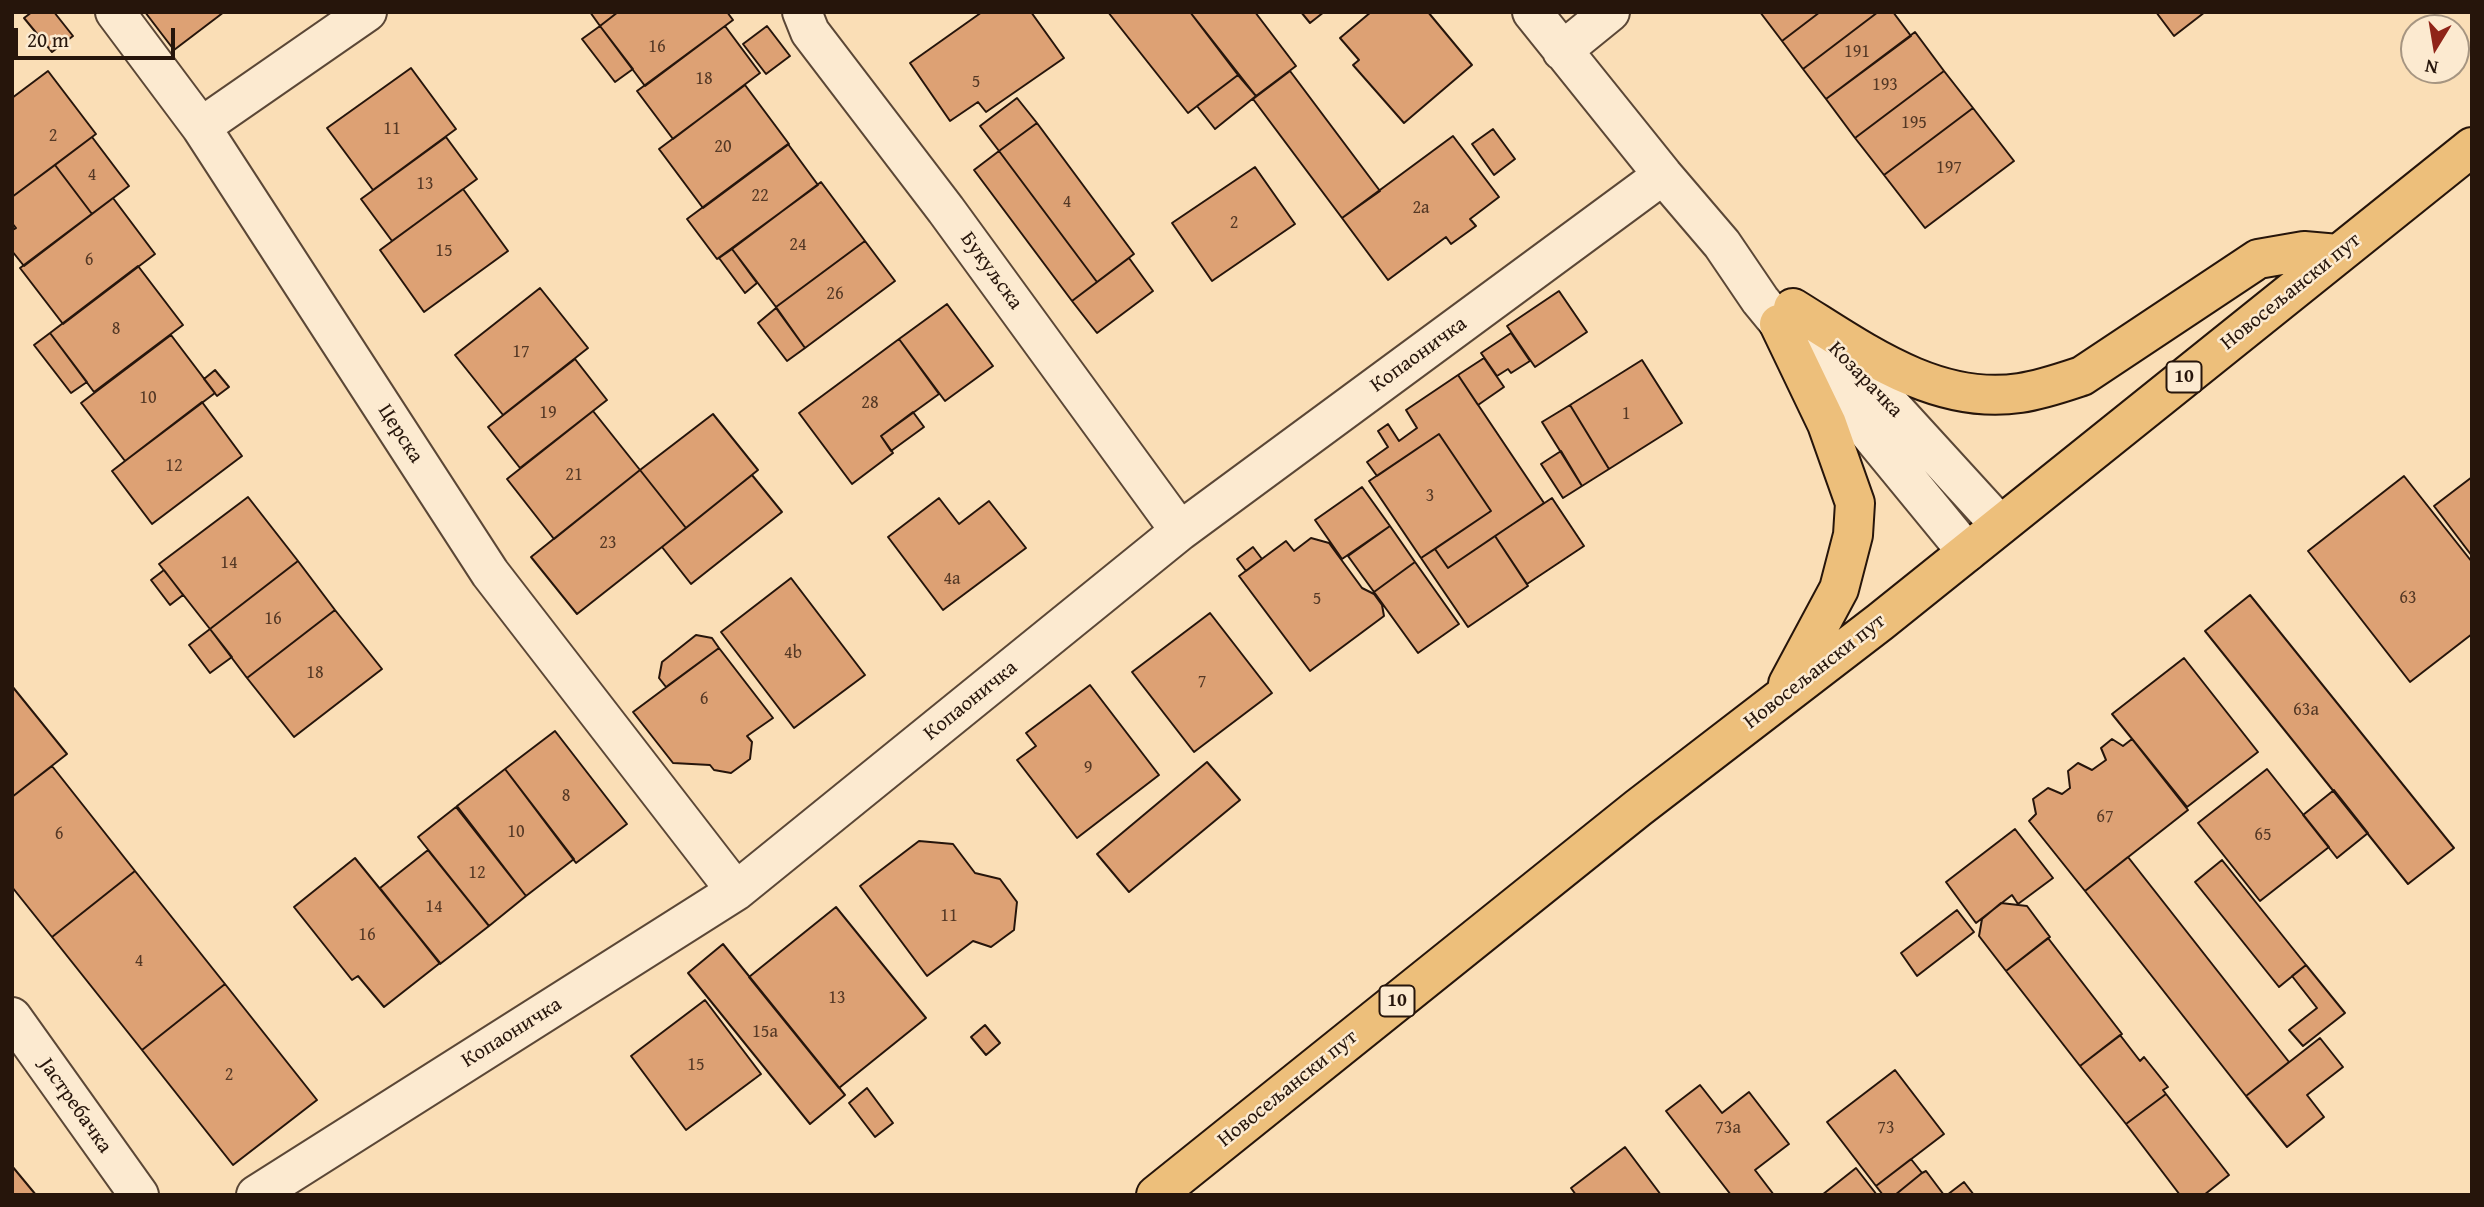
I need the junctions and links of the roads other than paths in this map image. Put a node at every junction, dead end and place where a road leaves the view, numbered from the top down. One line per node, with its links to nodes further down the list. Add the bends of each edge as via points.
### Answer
1 (115, 12): 7 (street, Церска)
2 (367, 12): 7 (street)
3 (802, 12): 13 (street, Букуљска, via 810,32)
4 (1532, 12): 6 (street, Козарачка)
5 (1610, 12): 6 (street)
6 (1562, 51): 9 (street, Козарачка)
7 (201, 127): 16 (street, Церска, via 490,573)
8 (2472, 147): 10 (main road, Новосељански пут / 10)
9 (1663, 175): 11 (street, Козарачка, via 1721,244 1760,300); 13 (street, Копаоничка)
10 (2338, 254): 11 (main road, via 2304,251 2258,259 2082,376 2018,394 1969,393 1929,383); 12 (main road, Новосељански пут / 10)
11 (1786, 316): 12 (street, Козарачка, via 1863,375); 14 (street, Козарачка); 15 (main road, via 1855,503 1853,535 1839,589)
12 (2000, 525): 14 (main road, Новосељански пут / 10)
13 (1180, 531): 16 (street, Копаоничка)
14 (1967, 552): 15 (main road, Новосељански пут / 10)
15 (1780, 698): 20 (main road, Новосељански пут / 10)
16 (736, 891): 19 (street, Копаоничка)
17 (12, 1017): 18 (street, Јастребачка)
18 (139, 1195)
19 (256, 1195)
20 (1156, 1195)

